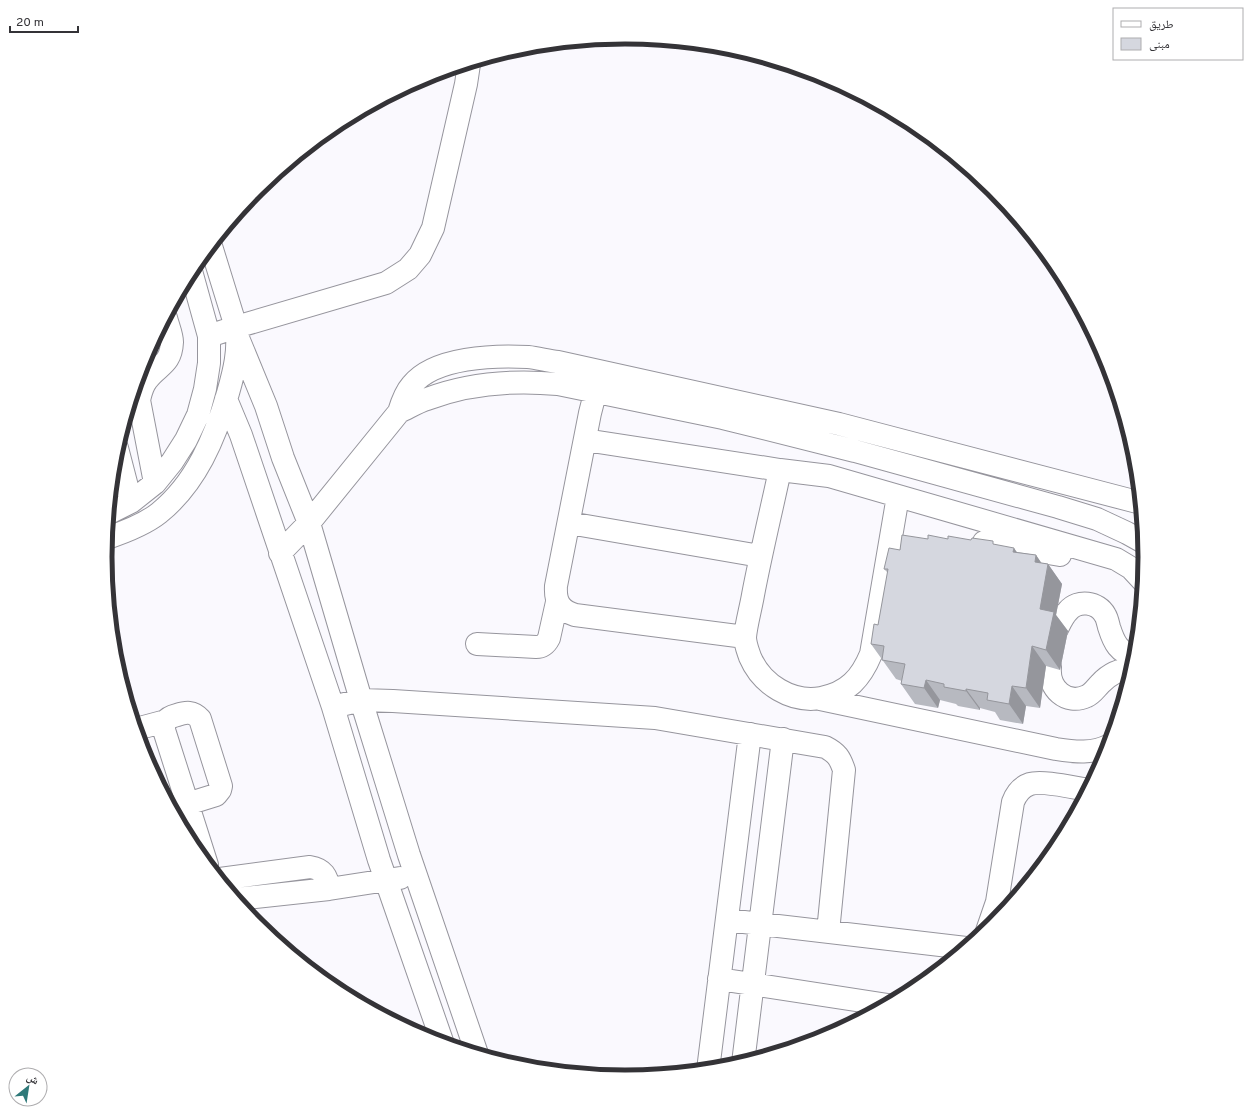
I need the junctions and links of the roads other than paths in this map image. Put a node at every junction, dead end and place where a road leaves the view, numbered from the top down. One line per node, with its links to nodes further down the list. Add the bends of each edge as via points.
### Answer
1 (468, 68): 5 (street, via 433,228 420,254 408,269 386,283)
2 (213, 252): 5 (street)
3 (194, 281): 6 (street)
4 (168, 325): 14 (street, via 172,341 171,353 165,363 147,379 141,389 139,400)
5 (237, 332): 6 (street); 8 (street, via 235,364); 21 (street)
6 (209, 336): 14 (street, via 209,363 198,415 186,440)
7 (598, 382): 9 (street); 10 (street); 11 (street, via 723,418); 21 (street, via 503,383 456,390 425,399 399,412)
8 (226, 399): 23 (street, via 203,458 176,497 158,514 139,526); 26 (street, via 241,435)
9 (861, 430): 11 (street); 15 (street)
10 (585, 440): 13 (street); 22 (street)
11 (855, 451): 20 (street)
12 (121, 463): 17 (street)
13 (780, 470): 16 (street, via 829,476); 27 (street)
14 (155, 483): 17 (street)
15 (1104, 493): 18 (street); 20 (street)
16 (898, 496): 28 (street); 37 (street, via 866,665 852,685 841,692)
17 (131, 502): 19 (street)
18 (1136, 503)
19 (114, 510)
20 (1097, 519): 24 (street)
21 (309, 522): 26 (street); 38 (street)
22 (569, 523): 27 (street); 30 (street, via 556,586)
23 (113, 536)
24 (1138, 539)
25 (984, 542): 28 (street, via 1078,558)
26 (280, 553): 39 (street)
27 (760, 556): 32 (street)
28 (1107, 556): 29 (street, via 1116,558)
29 (1138, 576)
30 (557, 602): 32 (street, via 568,613 575,615); 33 (street, via 549,638 541,647)
31 (1057, 629): 34 (street, via 1068,610 1082,604 1096,606 1106,616 1118,647)
32 (745, 637): 37 (street, via 753,664 771,685 793,696)
33 (477, 644)
34 (1130, 655)
35 (1050, 667): 36 (street, via 1052,683 1056,690 1072,699 1089,696 1108,676)
36 (1127, 669)
37 (817, 698): 48 (street, via 1056,749 1073,752)
38 (361, 700): 39 (street); 41 (street); 45 (street, via 655,718)
39 (333, 707): 44 (street)
40 (166, 721): 42 (street); 50 (street, via 164,730); 50 (street, via 170,717 186,712 197,715 221,783 216,796)
41 (369, 726): 44 (street); 52 (street)
42 (141, 728)
43 (1025, 729): 47 (street)
44 (342, 732): 53 (street)
45 (750, 734): 46 (street); 59 (street)
46 (783, 739): 60 (street); 61 (street, via 825,747 834,752 844,770)
47 (1104, 743)
48 (1102, 749)
49 (1084, 789): 58 (street, via 1036,783 1025,786 1016,796 997,902)
50 (188, 804): 51 (street)
51 (201, 846)
52 (409, 855): 53 (street); 54 (street)
53 (383, 870): 54 (street); 56 (street); 66 (street)
54 (417, 875): 67 (street)
55 (225, 878): 56 (street, via 310,866 322,871)
56 (329, 889): 57 (street)
57 (241, 898)
58 (991, 918)
59 (727, 920): 60 (street); 63 (street)
60 (759, 924): 61 (street); 64 (street)
61 (828, 932): 62 (street)
62 (960, 947)
63 (719, 979): 64 (street); 69 (street)
64 (752, 984): 65 (street); 68 (street)
65 (879, 1004)
66 (440, 1036)
67 (475, 1049)
68 (744, 1057)
69 (709, 1064)

